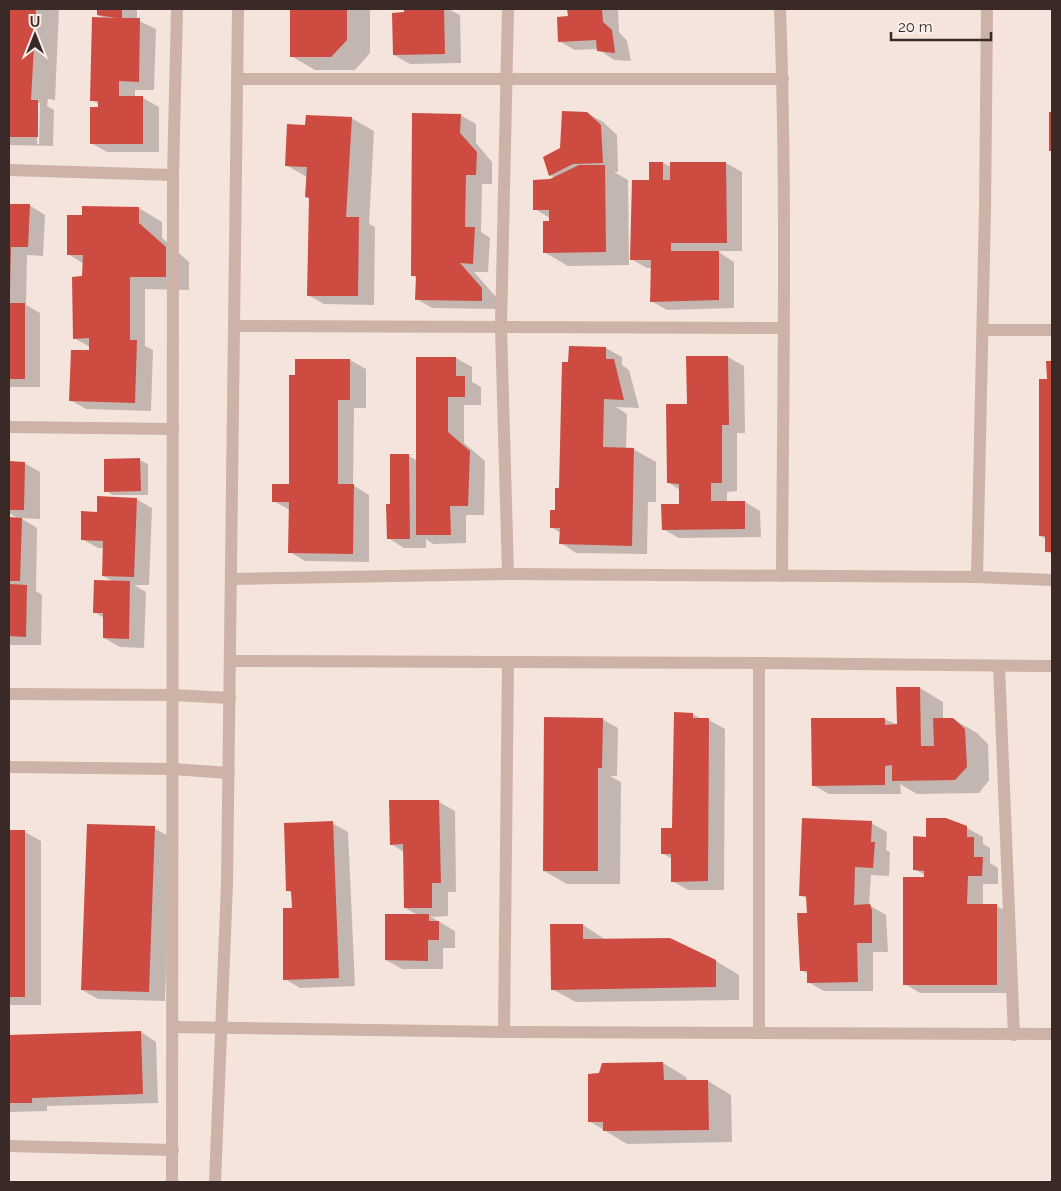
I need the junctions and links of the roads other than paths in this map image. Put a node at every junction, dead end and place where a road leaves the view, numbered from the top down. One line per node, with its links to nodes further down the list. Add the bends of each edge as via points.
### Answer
1 (177, 9): 10 (lane)
2 (238, 9): 6 (lane)
3 (508, 9): 7 (lane)
4 (780, 9): 8 (lane)
5 (987, 9): 14 (lane)
6 (238, 79): 7 (lane); 11 (lane)
7 (507, 79): 8 (lane); 12 (lane)
8 (783, 79): 13 (lane)
9 (9, 170): 10 (lane)
10 (173, 176): 17 (lane)
11 (235, 326): 12 (lane); 21 (lane)
12 (501, 327): 13 (lane); 18 (lane)
13 (784, 328): 19 (lane)
14 (983, 330): 15 (lane); 20 (lane)
15 (1052, 330)
16 (9, 427): 17 (lane)
17 (173, 429): 29 (lane)
18 (508, 574): 19 (lane); 21 (lane)
19 (782, 576): 20 (lane)
20 (976, 577): 22 (lane)
21 (231, 579): 23 (lane)
22 (1052, 580)
23 (230, 661): 24 (lane); 30 (lane)
24 (508, 662): 25 (lane); 36 (lane)
25 (759, 662): 26 (lane); 37 (lane)
26 (999, 666): 27 (lane); 38 (lane)
27 (1052, 666)
28 (9, 694): 29 (lane)
29 (173, 695): 30 (lane); 32 (lane)
30 (230, 698): 33 (lane)
31 (9, 767): 32 (lane)
32 (173, 769): 33 (lane); 34 (lane)
33 (228, 773): 35 (lane)
34 (173, 1027): 35 (lane); 41 (lane)
35 (221, 1028): 36 (lane); 43 (lane)
36 (504, 1032): 37 (lane)
37 (759, 1032): 38 (lane)
38 (1014, 1034): 39 (lane)
39 (1052, 1034)
40 (9, 1146): 41 (lane)
41 (173, 1150): 42 (lane)
42 (172, 1182)
43 (215, 1182)

